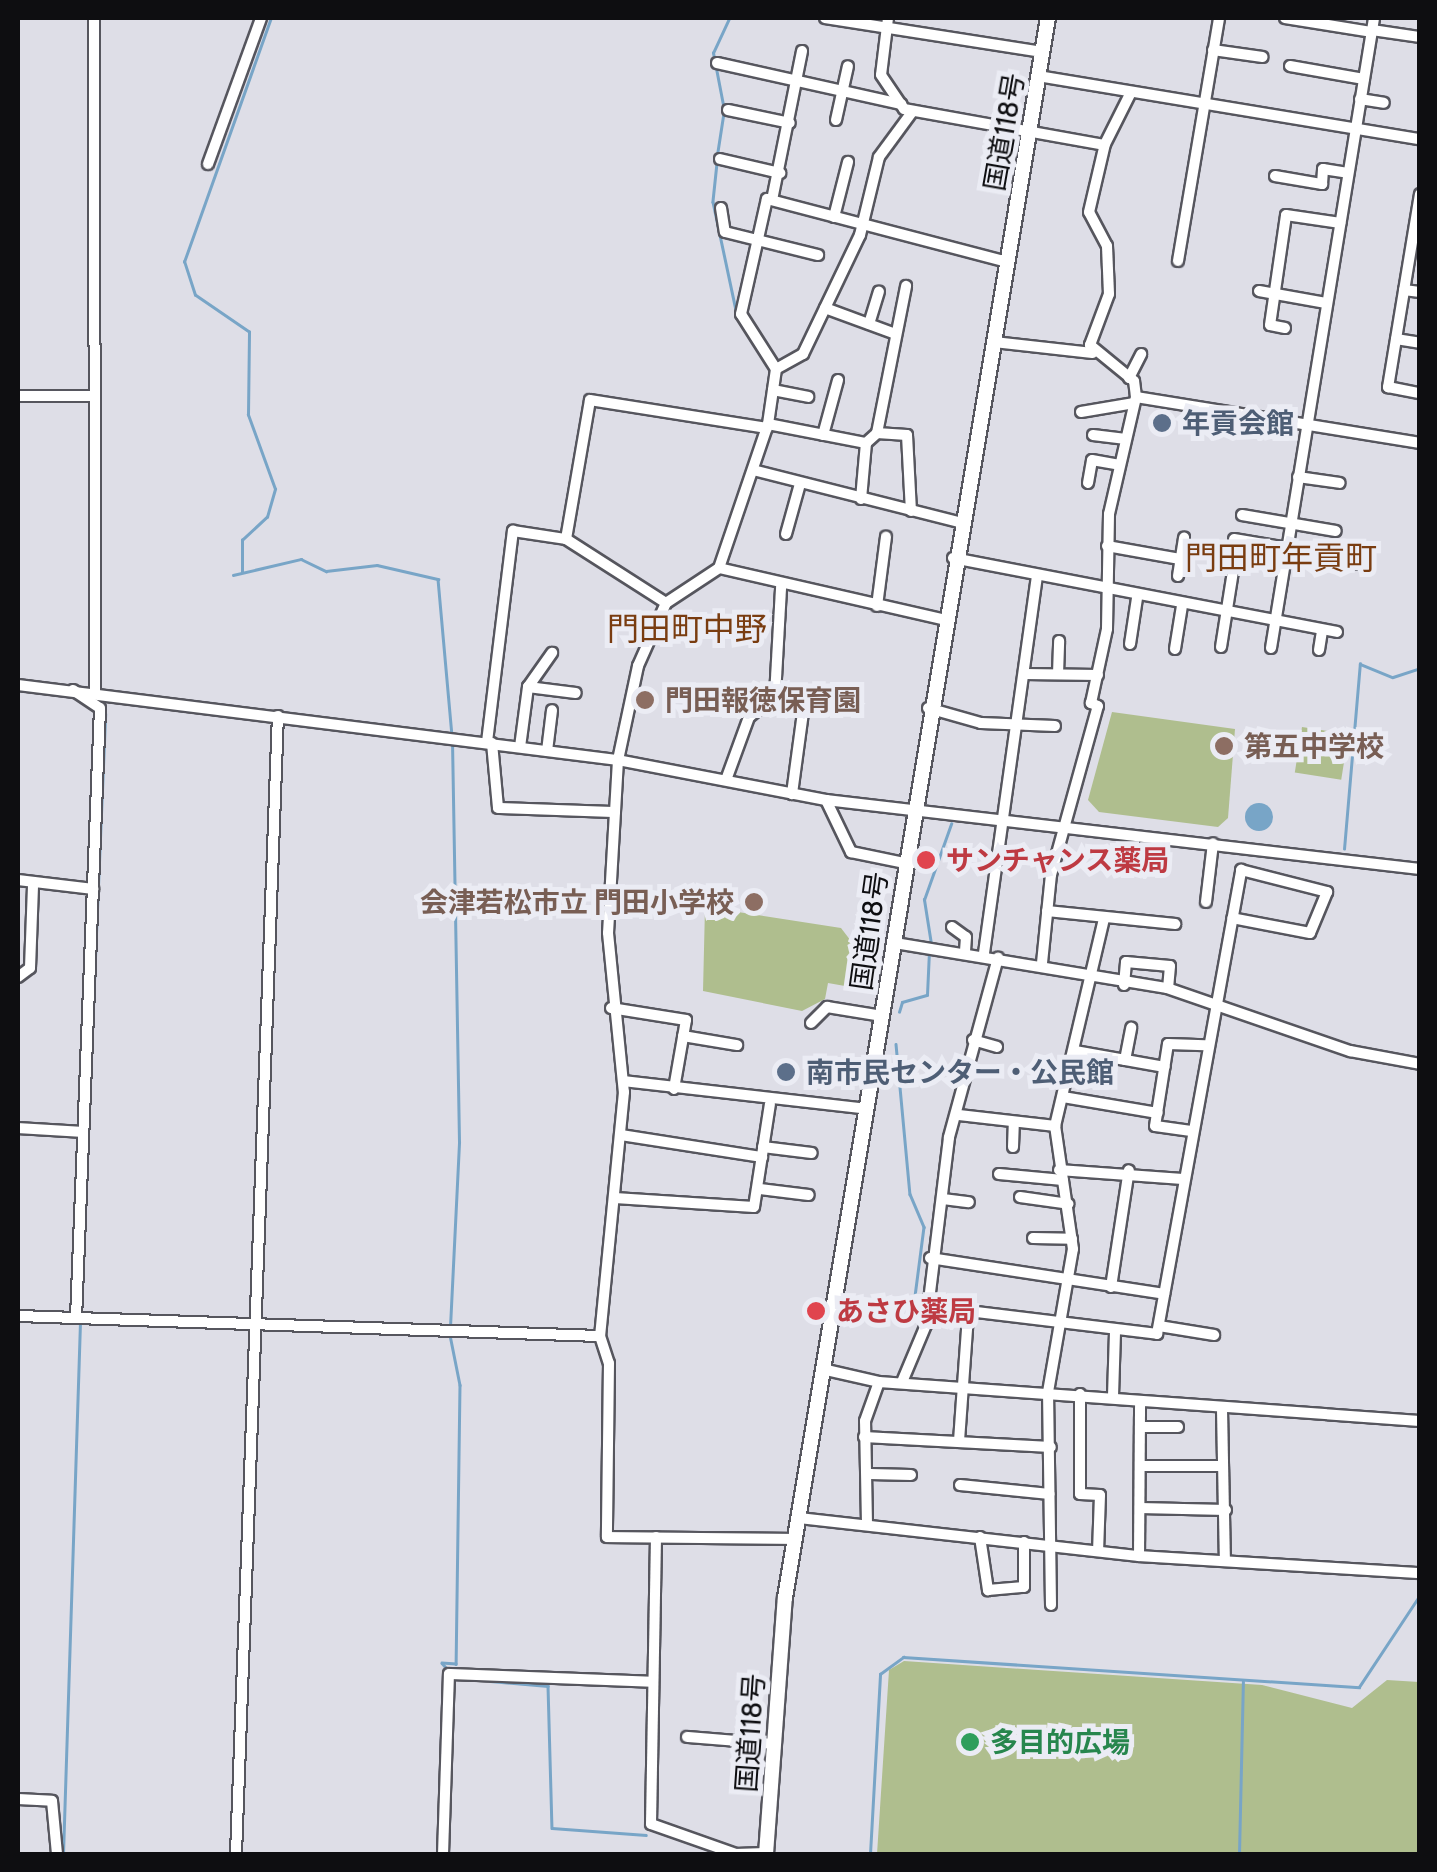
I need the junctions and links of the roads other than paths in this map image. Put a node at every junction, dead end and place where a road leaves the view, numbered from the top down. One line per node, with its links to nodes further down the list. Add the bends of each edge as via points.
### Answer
1 (94, 18): 73 (street)
2 (261, 18): 36 (street)
3 (825, 18): 7 (street)
4 (1048, 18): 12 (highway, 国道118号)
5 (1218, 18): 10 (street)
6 (1286, 18): 8 (street)
7 (887, 23): 12 (street); 24 (street, via 881,75)
8 (1372, 26): 9 (street); 18 (street)
9 (1420, 37)
10 (1213, 50): 13 (street); 25 (street)
11 (802, 51): 19 (street)
12 (1042, 52): 17 (highway, 国道118号)
13 (1264, 58)
14 (717, 63): 19 (street)
15 (848, 66): 20 (street)
16 (1290, 66): 18 (street)
17 (1038, 76): 21 (street); 31 (highway, 国道118号)
18 (1364, 79): 22 (street)
19 (796, 81): 20 (street); 29 (street)
20 (842, 91): 24 (street); 28 (street)
21 (1131, 92): 25 (street); 33 (street)
22 (1360, 98): 23 (street); 30 (street)
23 (1384, 103)
24 (900, 104): 27 (street)
25 (1205, 104): 30 (street); 49 (street)
26 (728, 110): 29 (street)
27 (912, 112): 31 (street); 45 (street, via 879,157)
28 (836, 120)
29 (790, 123): 37 (street)
30 (1356, 129): 32 (street); 38 (street)
31 (1029, 131): 33 (street); 50 (highway, 国道118号)
32 (1420, 139)
33 (1104, 145): 65 (street, via 1089,212 1106,246 1110,294)
34 (720, 158): 37 (street)
35 (848, 162): 43 (street)
36 (208, 164)
37 (780, 173): 41 (street)
38 (1348, 173): 39 (street, via 1324,169 1322,184); 46 (street)
39 (1275, 176)
40 (1420, 194): 44 (street)
41 (772, 200): 43 (street); 47 (street)
42 (721, 208): 47 (street, via 725,232)
43 (834, 217): 45 (street)
44 (1417, 220): 52 (street)
45 (863, 224): 50 (street); 58 (street)
46 (1340, 224): 56 (street, via 1286,215); 57 (street)
47 (757, 240): 48 (street); 67 (street, via 740,314)
48 (818, 255)
49 (1178, 261)
50 (1007, 262): 63 (highway, 国道118号)
51 (906, 286): 61 (street)
52 (1404, 290): 55 (street); 62 (street)
53 (1259, 291): 56 (street)
54 (879, 292): 59 (street)
55 (1420, 292)
56 (1273, 294): 57 (street); 60 (street, via 1270,325)
57 (1326, 304): 78 (street)
58 (825, 308): 59 (street); 67 (street, via 803,354)
59 (869, 324): 61 (street)
60 (1284, 328)
61 (893, 333): 79 (street)
62 (1396, 339): 64 (street); 71 (street, via 1388,387)
63 (994, 342): 65 (street); 94 (highway, 国道118号)
64 (1420, 343)
65 (1092, 352): 68 (street)
66 (1142, 354): 68 (street)
67 (776, 369): 70 (street)
68 (1130, 378): 75 (street)
69 (838, 380): 80 (street)
70 (773, 390): 74 (street); 77 (street)
71 (1420, 393)
72 (18, 396): 73 (street)
73 (94, 396): 135 (street)
74 (808, 398)
75 (1135, 400): 76 (street); 78 (street); 82 (street)
76 (1081, 412)
77 (767, 426): 80 (street); 86 (street); 100 (street, via 590,400)
78 (1305, 426): 84 (street); 87 (street)
79 (877, 433): 83 (street); 92 (street, via 908,434)
80 (824, 435): 83 (street)
81 (1093, 435): 82 (street)
82 (1126, 439): 85 (street)
83 (866, 443): 91 (street)
84 (1420, 443)
85 (1120, 465): 88 (street, via 1092,460); 102 (street)
86 (753, 470): 90 (street); 107 (street)
87 (1298, 477): 89 (street); 95 (street)
88 (1088, 483)
89 (1340, 483)
90 (800, 484): 91 (street); 97 (street)
91 (861, 499): 92 (street)
92 (911, 511): 94 (street)
93 (1242, 515): 95 (street)
94 (958, 522): 104 (highway, 国道118号)
95 (1290, 524): 96 (street); 103 (street)
96 (1336, 531)
97 (786, 534)
98 (886, 536): 115 (street)
99 (1184, 537): 105 (street)
100 (566, 539): 114 (street); 143 (street, via 513,530)
101 (1234, 539): 103 (street)
102 (1107, 546): 105 (street); 112 (street)
103 (1286, 550): 106 (street); 119 (street)
104 (952, 558): 109 (street); 118 (highway, 国道118号)
105 (1180, 558): 110 (street)
106 (1359, 564)
107 (719, 568): 111 (street); 114 (street)
108 (1233, 571): 117 (street)
109 (1037, 576): 112 (street); 129 (street)
110 (1178, 576)
111 (782, 587): 115 (street); 137 (street)
112 (1106, 592): 113 (street); 131 (street)
113 (1137, 598): 116 (street); 123 (street)
114 (666, 603): 146 (street, via 638,666)
115 (877, 606): 118 (street)
116 (1182, 606): 117 (street); 126 (street)
117 (1227, 614): 119 (street); 124 (street)
118 (942, 618): 138 (highway, 国道118号)
119 (1275, 622): 120 (street); 125 (street)
120 (1322, 630): 121 (street); 127 (street)
121 (1338, 632)
122 (1059, 641): 130 (street)
123 (1130, 644)
124 (1222, 648)
125 (1271, 648)
126 (1175, 649)
127 (1319, 650)
128 (552, 653): 133 (street)
129 (1025, 674): 130 (street); 141 (street)
130 (1058, 674): 131 (street)
131 (1098, 674): 153 (street)
132 (18, 684): 134 (street)
133 (528, 687): 136 (street); 144 (street)
134 (73, 690): 135 (street); 159 (street, via 100,708)
135 (95, 692): 140 (street)
136 (576, 693)
137 (776, 696): 147 (street, via 749,717); 148 (street, via 804,705)
138 (927, 708): 141 (street); 150 (highway, 国道118号)
139 (552, 710): 145 (street)
140 (278, 716): 143 (street); 226 (street)
141 (1018, 726): 142 (street); 152 (street)
142 (1054, 726)
143 (490, 742): 144 (street); 151 (street, via 498,808)
144 (520, 747): 145 (street)
145 (547, 750): 146 (street)
146 (618, 760): 147 (street); 151 (street)
147 (726, 780): 148 (street)
148 (792, 794): 149 (street)
149 (826, 800): 150 (street); 155 (street, via 850,852)
150 (914, 806): 152 (street); 155 (highway, 国道118号)
151 (615, 812): 176 (street)
152 (1008, 816): 153 (street); 168 (street)
153 (1067, 822): 154 (street); 161 (street)
154 (1213, 843): 156 (street); 160 (street)
155 (904, 863): 166 (highway, 国道118号)
156 (1420, 869)
157 (18, 880): 158 (street)
158 (34, 886): 159 (street); 171 (street, via 30,968)
159 (93, 889): 200 (street)
160 (1206, 902)
161 (1047, 912): 162 (street); 170 (street)
162 (1104, 918): 164 (street); 172 (street)
163 (1232, 918): 163 (street, via 1240,870 1327,892 1310,933); 175 (street)
164 (1175, 924)
165 (952, 927): 167 (street, via 966,937)
166 (895, 943): 167 (street); 177 (highway, 国道118号)
167 (965, 951): 168 (street)
168 (984, 953): 169 (street)
169 (998, 958): 170 (street); 181 (street)
170 (1042, 963): 172 (street)
171 (18, 976)
172 (1094, 982): 173 (street); 185 (street)
173 (1124, 985): 174 (street); 174 (street, via 1126,962 1170,966)
174 (1168, 988): 175 (street)
175 (1212, 1004): 183 (street); 187 (street)
176 (611, 1008): 180 (street, via 679,1012); 189 (street)
177 (882, 1016): 178 (street, via 827,1007); 193 (highway, 国道118号)
178 (810, 1023)
179 (1132, 1028): 186 (street)
180 (683, 1036): 182 (street); 190 (street)
181 (973, 1040): 184 (street); 195 (street)
182 (737, 1045)
183 (1205, 1045): 188 (street, via 1170,1042); 199 (street)
184 (997, 1047)
185 (1075, 1052): 186 (street); 191 (street)
186 (1125, 1060): 188 (street)
187 (1420, 1064)
188 (1165, 1067): 194 (street)
189 (623, 1081): 190 (street); 201 (street)
190 (674, 1089): 192 (street)
191 (1063, 1097): 194 (street); 197 (street)
192 (770, 1104): 193 (street); 203 (street)
193 (867, 1109): 232 (highway, 国道118号)
194 (1158, 1113): 199 (street, via 1156,1126)
195 (959, 1115): 196 (street); 213 (street)
196 (1014, 1123): 197 (street); 202 (street)
197 (1054, 1126): 207 (street)
198 (18, 1128): 200 (street)
199 (1191, 1131): 208 (street)
200 (84, 1132): 225 (street)
201 (621, 1135): 203 (street); 212 (street)
202 (1013, 1147)
203 (762, 1152): 204 (street); 209 (street)
204 (812, 1153)
205 (1130, 1170): 207 (street); 208 (street); 220 (street)
206 (1000, 1174): 207 (street)
207 (1061, 1175): 215 (street)
208 (1183, 1179): 221 (street)
209 (760, 1189): 210 (street); 212 (street, via 754,1208)
210 (810, 1194)
211 (1020, 1197): 215 (street)
212 (615, 1198): 231 (street)
213 (943, 1200): 214 (street); 218 (street)
214 (969, 1202)
215 (1069, 1204): 217 (street)
216 (1033, 1238): 217 (street)
217 (1072, 1239): 219 (street)
218 (930, 1258): 219 (street); 222 (street)
219 (1072, 1280): 220 (street); 228 (street)
220 (1111, 1287): 221 (street)
221 (1164, 1294): 227 (street)
222 (927, 1306): 223 (street); 234 (street)
223 (968, 1315): 228 (street); 235 (street)
224 (18, 1316): 225 (street)
225 (76, 1318): 226 (street)
226 (258, 1326): 231 (street); 272 (street)
227 (1158, 1326): 229 (street, via 1157,1334); 230 (street)
228 (1062, 1329): 229 (street); 236 (street)
229 (1115, 1332): 238 (street)
230 (1214, 1334)
231 (600, 1336): 257 (street, via 609,1363 606,1536)
232 (822, 1369): 233 (street); 255 (highway, 国道118号)
233 (880, 1382): 234 (street); 244 (street)
234 (902, 1382): 235 (street)
235 (962, 1386): 236 (street); 245 (street)
236 (1048, 1392): 237 (street); 246 (street)
237 (1080, 1394): 238 (street); 262 (street, via 1080,1494 1100,1495)
238 (1113, 1396): 239 (street)
239 (1140, 1402): 240 (street); 242 (street)
240 (1222, 1409): 241 (street); 248 (street)
241 (1420, 1421)
242 (1140, 1427): 243 (street); 247 (street)
243 (1178, 1427)
244 (864, 1437): 245 (street); 249 (street)
245 (960, 1441): 246 (street)
246 (1050, 1447): 252 (street)
247 (1140, 1466): 248 (street); 253 (street)
248 (1222, 1466): 254 (street)
249 (870, 1474): 250 (street); 256 (street)
250 (911, 1476)
251 (960, 1485): 252 (street)
252 (1050, 1494): 261 (street)
253 (1140, 1508): 254 (street); 263 (street)
254 (1226, 1510): 264 (street)
255 (799, 1518): 256 (street); 259 (highway, 国道118号)
256 (867, 1524): 258 (street)
257 (656, 1537): 259 (street); 267 (street)
258 (980, 1537): 260 (street); 260 (street, via 988,1590 1024,1588)
259 (795, 1539): 269 (highway, 国道118号)
260 (1024, 1542): 261 (street)
261 (1046, 1544): 262 (street); 266 (street)
262 (1098, 1551): 263 (street)
263 (1139, 1556): 264 (street)
264 (1225, 1560): 265 (street)
265 (1418, 1571)
266 (1052, 1605)
267 (653, 1682): 273 (street, via 449,1674); 274 (street, via 651,1824)
268 (687, 1737): 269 (street)
269 (774, 1744): 275 (highway, 国道118号)
270 (18, 1799): 271 (street, via 52,1801)
271 (57, 1854)
272 (236, 1854)
273 (443, 1854)
274 (735, 1854): 275 (street)
275 (766, 1854)

